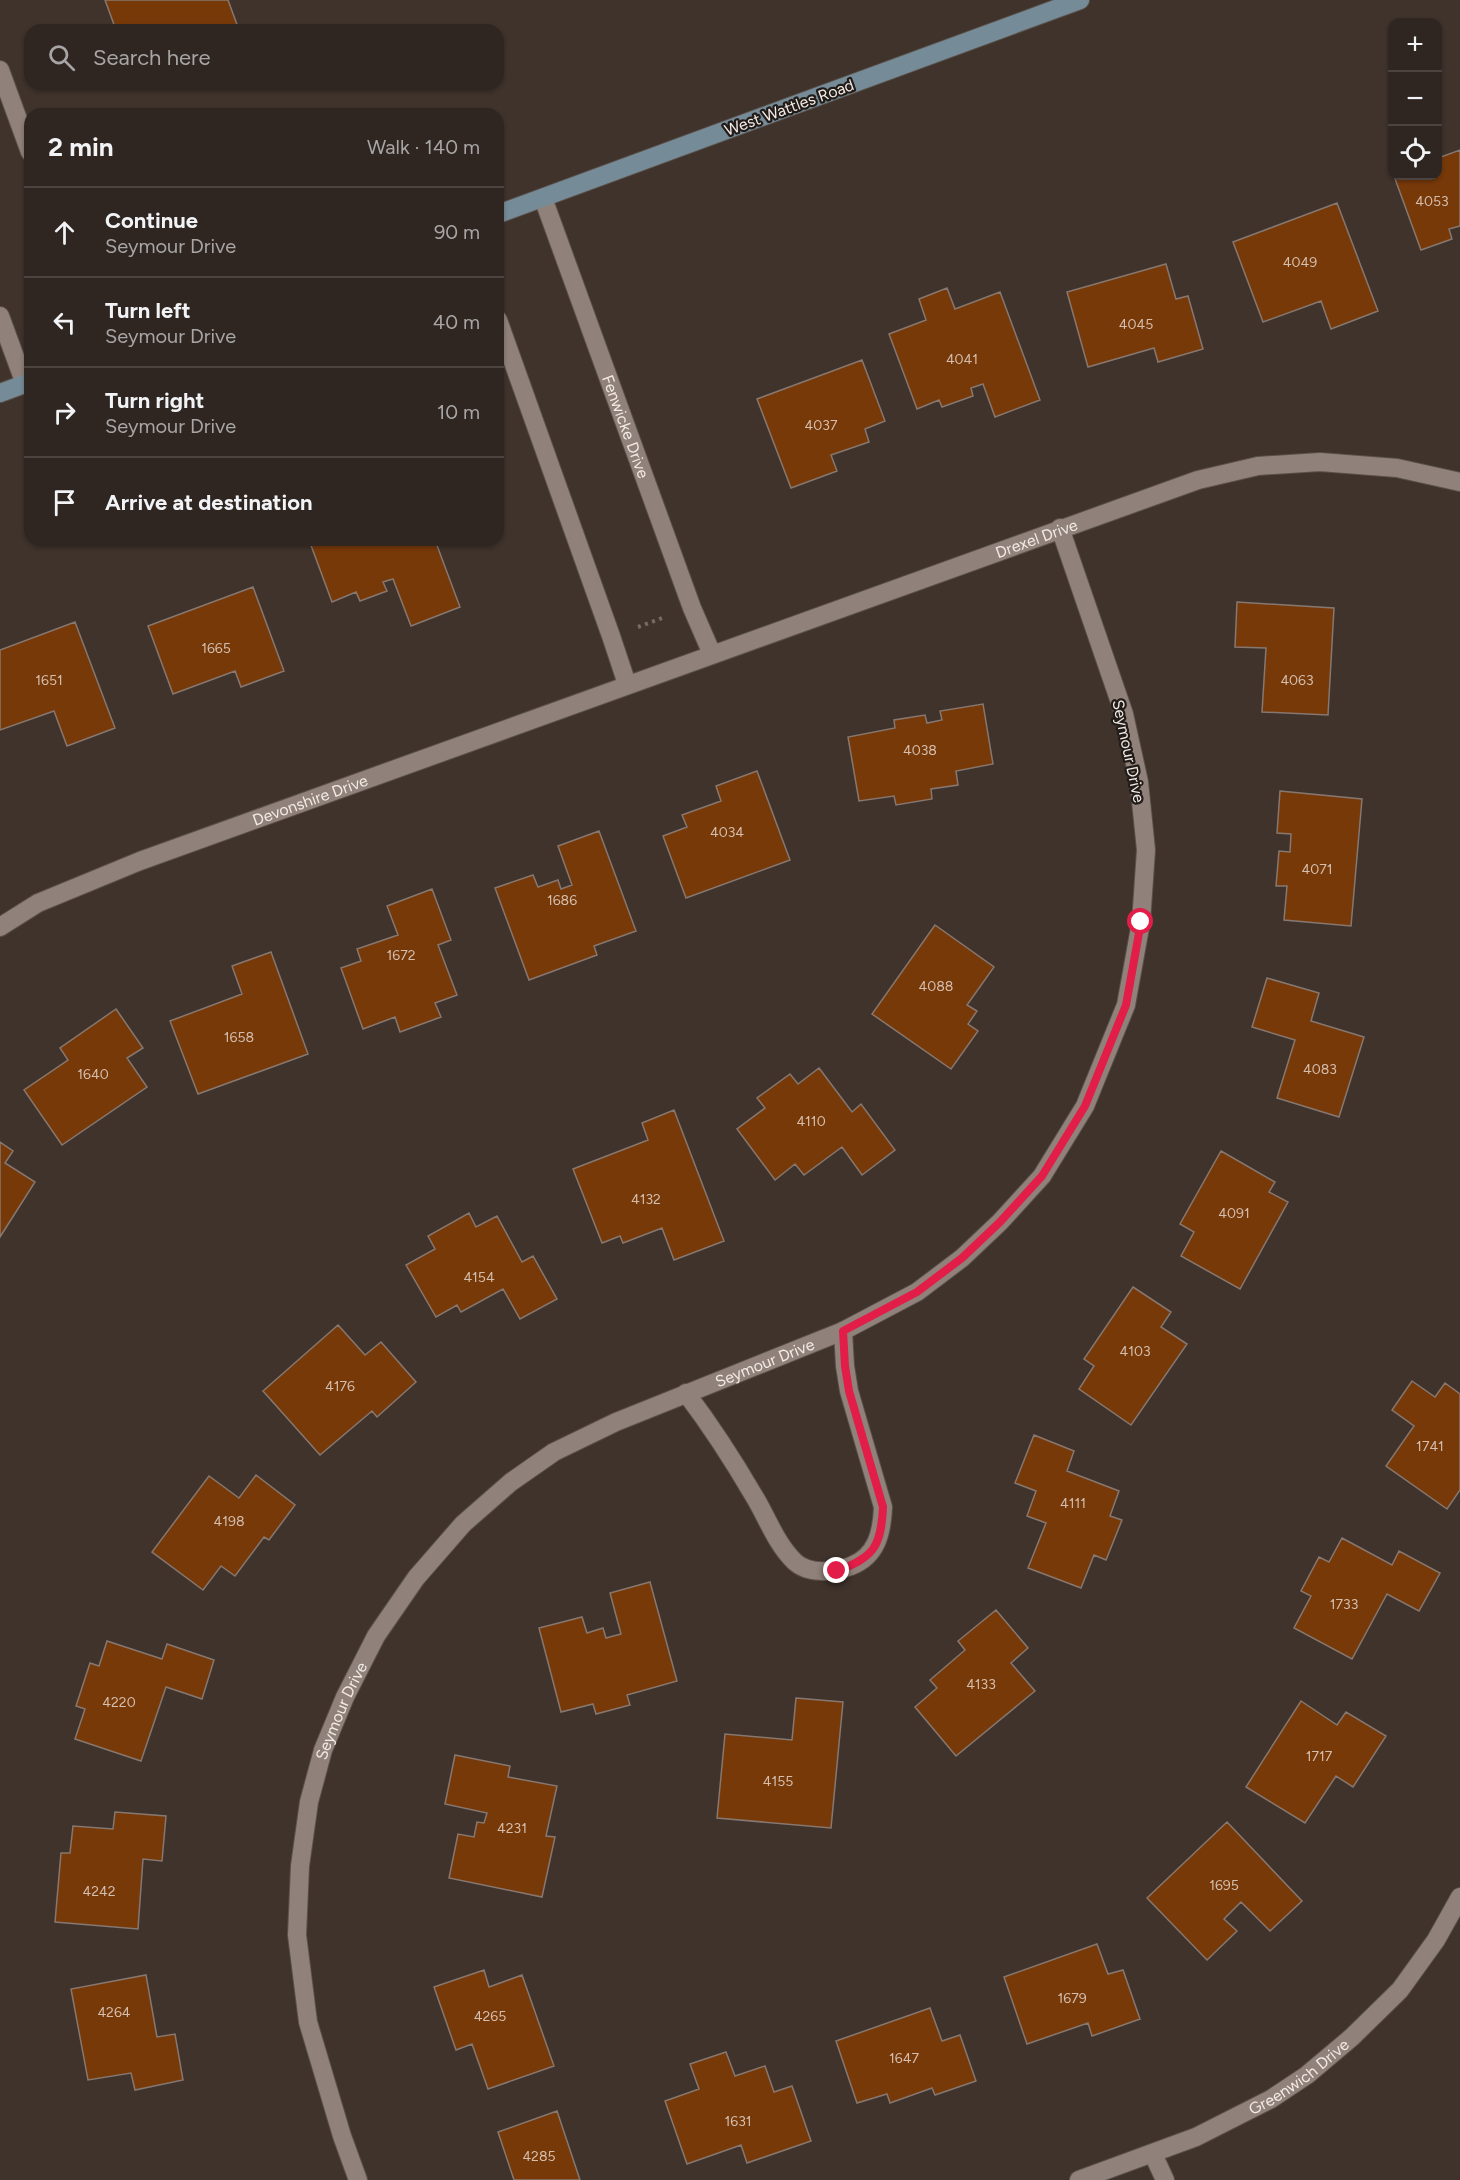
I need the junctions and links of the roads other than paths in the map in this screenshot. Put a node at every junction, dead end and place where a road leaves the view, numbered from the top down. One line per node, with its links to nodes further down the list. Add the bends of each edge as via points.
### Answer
1 (1080, 0): 4 (street, West Wattles Road)
2 (0, 70): 3 (street)
3 (24, 136)
4 (543, 198): 5 (street, West Wattles Road); 13 (street, Fenwicke Drive)
5 (504, 212)
6 (0, 316): 8 (street)
7 (504, 337): 14 (street)
8 (24, 376)
9 (24, 384): 10 (street)
10 (0, 393)
11 (1460, 482): 12 (street, Drexel Drive, via 1396,468 1320,462 1258,466 1198,480)
12 (1060, 528): 13 (street, Drexel Drive); 16 (street, Seymour Drive, via 1124,714 1139,782 1146,850 1141,922 1126,1005 1085,1106 1042,1176 962,1258 917,1292)
13 (712, 654): 14 (street, Drexel Drive)
14 (627, 684): 15 (street, Devonshire Drive, via 140,861 38,903)
15 (0, 927)
16 (843, 1331): 17 (street, Seymour Drive); 17 (street, via 849,1391 883,1507 877,1545 861,1562 837,1571 813,1570 796,1563 777,1539 720,1438)
17 (686, 1393): 20 (street, Seymour Drive, via 554,1452 511,1482 464,1524 416,1578 376,1636 345,1697 323,1750 309,1802 300,1866 297,1935 308,2022)
18 (1460, 1897): 19 (street, Greenwich Drive, via 1436,1940 1400,1990 1307,2075 1234,2119)
19 (1153, 2154): 21 (street, Greenwich Drive); 22 (street)
20 (358, 2180)
21 (1079, 2180)
22 (1165, 2180)

